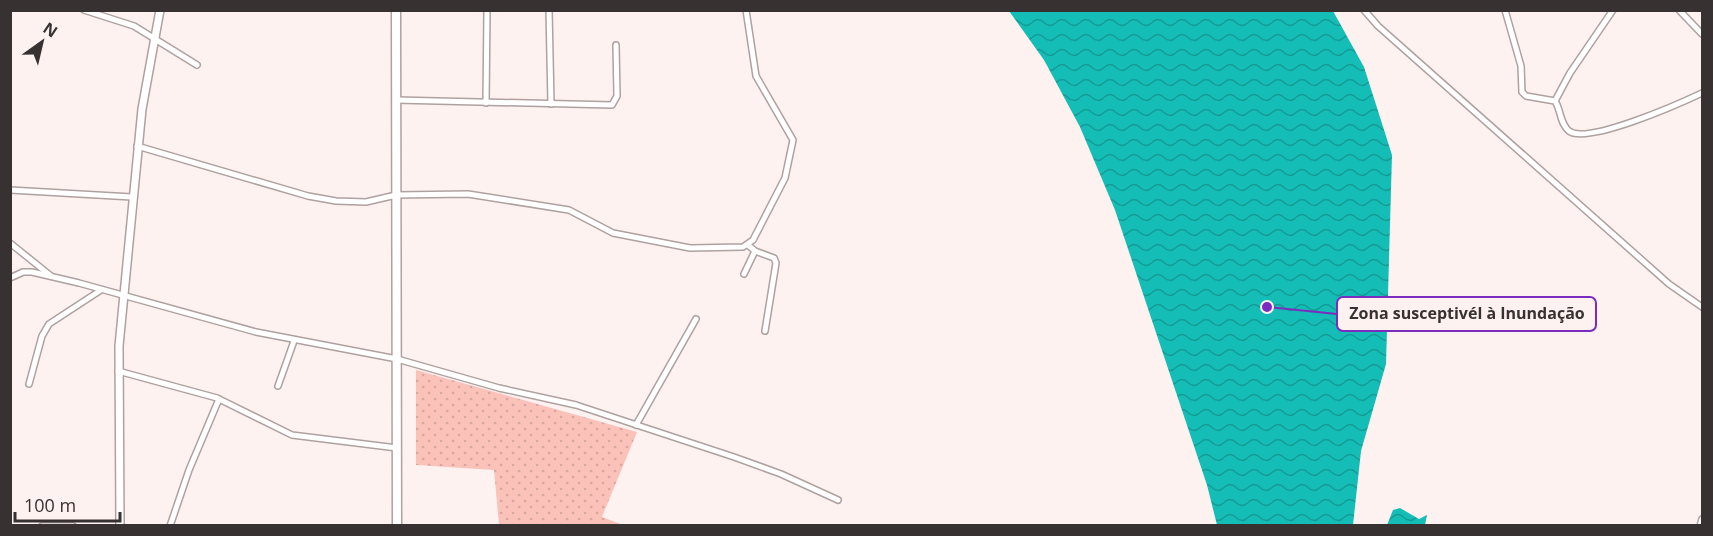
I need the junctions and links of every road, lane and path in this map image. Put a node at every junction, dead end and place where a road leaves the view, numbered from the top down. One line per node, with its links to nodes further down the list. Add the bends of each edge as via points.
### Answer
1 (84, 10): 12 (street, via 128,24)
2 (160, 10): 12 (street)
3 (396, 10): 16 (main road)
4 (487, 10): 18 (street)
5 (549, 10): 19 (street)
6 (746, 10): 25 (street, via 756,76 793,140 786,178)
7 (1364, 10): 32 (street, via 1669,284)
8 (1505, 10): 17 (street, via 1521,66 1522,92)
9 (1613, 10): 17 (street)
10 (1679, 10): 11 (street)
11 (1702, 34)
12 (154, 39): 14 (street); 20 (street)
13 (616, 45): 19 (street, via 617,96 612,105)
14 (197, 64)
15 (1702, 93): 17 (street, via 1635,121 1586,135 1566,129)
16 (396, 100): 18 (street); 22 (main road)
17 (1555, 101)
18 (486, 103): 19 (street)
19 (551, 104)
20 (137, 146): 22 (street, via 308,196 361,202); 23 (street)
21 (10, 190): 23 (street)
22 (396, 195): 25 (street, via 468,194 544,205 576,212 613,233 690,248); 36 (main road)
23 (132, 197): 31 (street)
24 (10, 243): 29 (street)
25 (748, 245): 26 (street)
26 (755, 251): 27 (street); 34 (street, via 774,258 776,263)
27 (744, 274)
28 (10, 278): 29 (street, via 23,272)
29 (53, 278): 30 (street)
30 (101, 290): 31 (street); 38 (street, via 49,324)
31 (125, 295): 35 (street); 37 (street)
32 (1702, 307)
33 (696, 320): 41 (street)
34 (765, 331)
35 (294, 341): 36 (street); 39 (street)
36 (398, 359): 41 (street, via 576,405); 42 (main road)
37 (118, 371): 40 (street); 47 (street)
38 (29, 384)
39 (278, 386)
40 (219, 399): 42 (street, via 292,435); 48 (street)
41 (636, 425): 43 (street, via 781,474)
42 (397, 448): 49 (main road)
43 (838, 500)
44 (1702, 519): 50 (street)
45 (42, 525): 46 (street)
46 (73, 525)
47 (120, 525)
48 (170, 525)
49 (397, 525)
50 (1700, 525)

